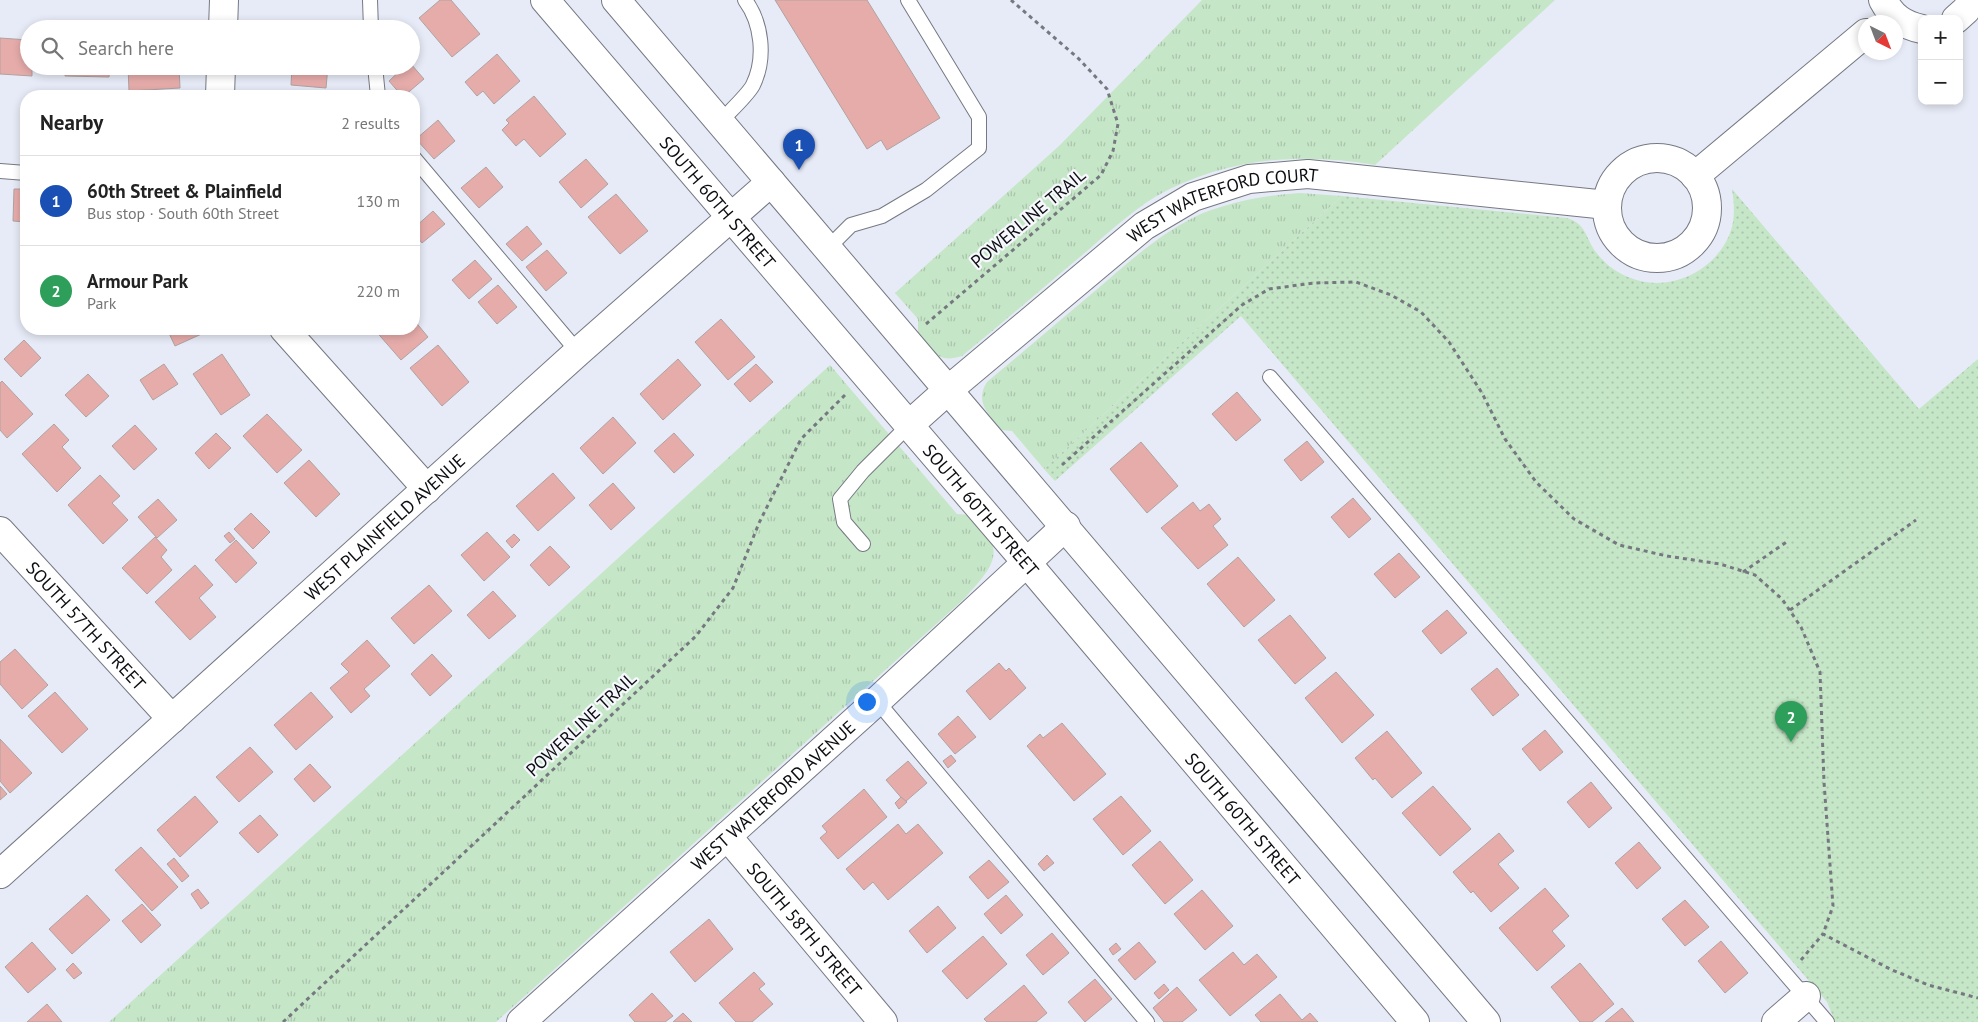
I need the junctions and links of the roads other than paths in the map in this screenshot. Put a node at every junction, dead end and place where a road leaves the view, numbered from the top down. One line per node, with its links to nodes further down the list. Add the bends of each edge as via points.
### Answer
1 (224, 0): 10 (street)
2 (370, 0): 11 (lane)
3 (545, 0): 25 (street, SOUTH 60TH STREET)
4 (616, 0): 18 (street)
5 (745, 0): 18 (lane, via 760,32 761,58 753,85)
6 (908, 0): 26 (lane, via 979,117 980,148 926,190 882,216 851,225)
7 (1972, 0): 9 (street)
8 (1884, 12): 12 (street)
9 (1960, 15)
10 (223, 20)
11 (371, 20)
12 (1918, 28)
13 (1858, 41): 22 (street)
14 (221, 75): 16 (street)
15 (376, 75): 17 (lane)
16 (220, 90)
17 (377, 90)
18 (720, 122): 23 (street)
19 (420, 165): 28 (lane)
20 (0, 171): 21 (lane)
21 (20, 173)
22 (1695, 176): 24 (street, via 1673,160 1654,157 1637,162 1620,173 1611,186); 24 (street, via 1702,184 1707,199 1705,222 1697,239 1672,256 1651,258 1629,250 1620,242 1609,222)
23 (771, 182): 25 (street, WEST PLAINFIELD AVENUE); 26 (street)
24 (1607, 205): 30 (street, WEST WATERFORD COURT, via 1308,174 1249,179 1193,197 1144,226)
25 (730, 216): 28 (street, WEST PLAINFIELD AVENUE); 31 (street, SOUTH 60TH STREET)
26 (827, 249): 30 (street)
27 (289, 335): 32 (street)
28 (578, 352): 32 (street, WEST PLAINFIELD AVENUE)
29 (1270, 377): 41 (lane)
30 (947, 391): 31 (street, WEST WATERFORD COURT); 33 (street)
31 (909, 425): 35 (lane, via 840,499 844,522); 36 (street, SOUTH 60TH STREET)
32 (427, 490): 38 (street, WEST PLAINFIELD AVENUE)
33 (1066, 526): 36 (street, WEST WATERFORD AVENUE); 46 (street)
34 (0, 531): 38 (street, SOUTH 57TH STREET)
35 (863, 544)
36 (1027, 562): 37 (street, WEST WATERFORD AVENUE); 45 (street, SOUTH 60TH STREET)
37 (877, 701): 39 (street, WEST WATERFORD AVENUE); 44 (lane)
38 (172, 719): 40 (street, WEST PLAINFIELD AVENUE)
39 (727, 836): 42 (street, WEST WATERFORD AVENUE); 43 (street, SOUTH 58TH STREET)
40 (0, 874)
41 (1806, 996): 47 (street); 48 (lane)
42 (521, 1022)
43 (883, 1022)
44 (1147, 1022)
45 (1415, 1022)
46 (1486, 1022)
47 (1776, 1022)
48 (1827, 1022)

